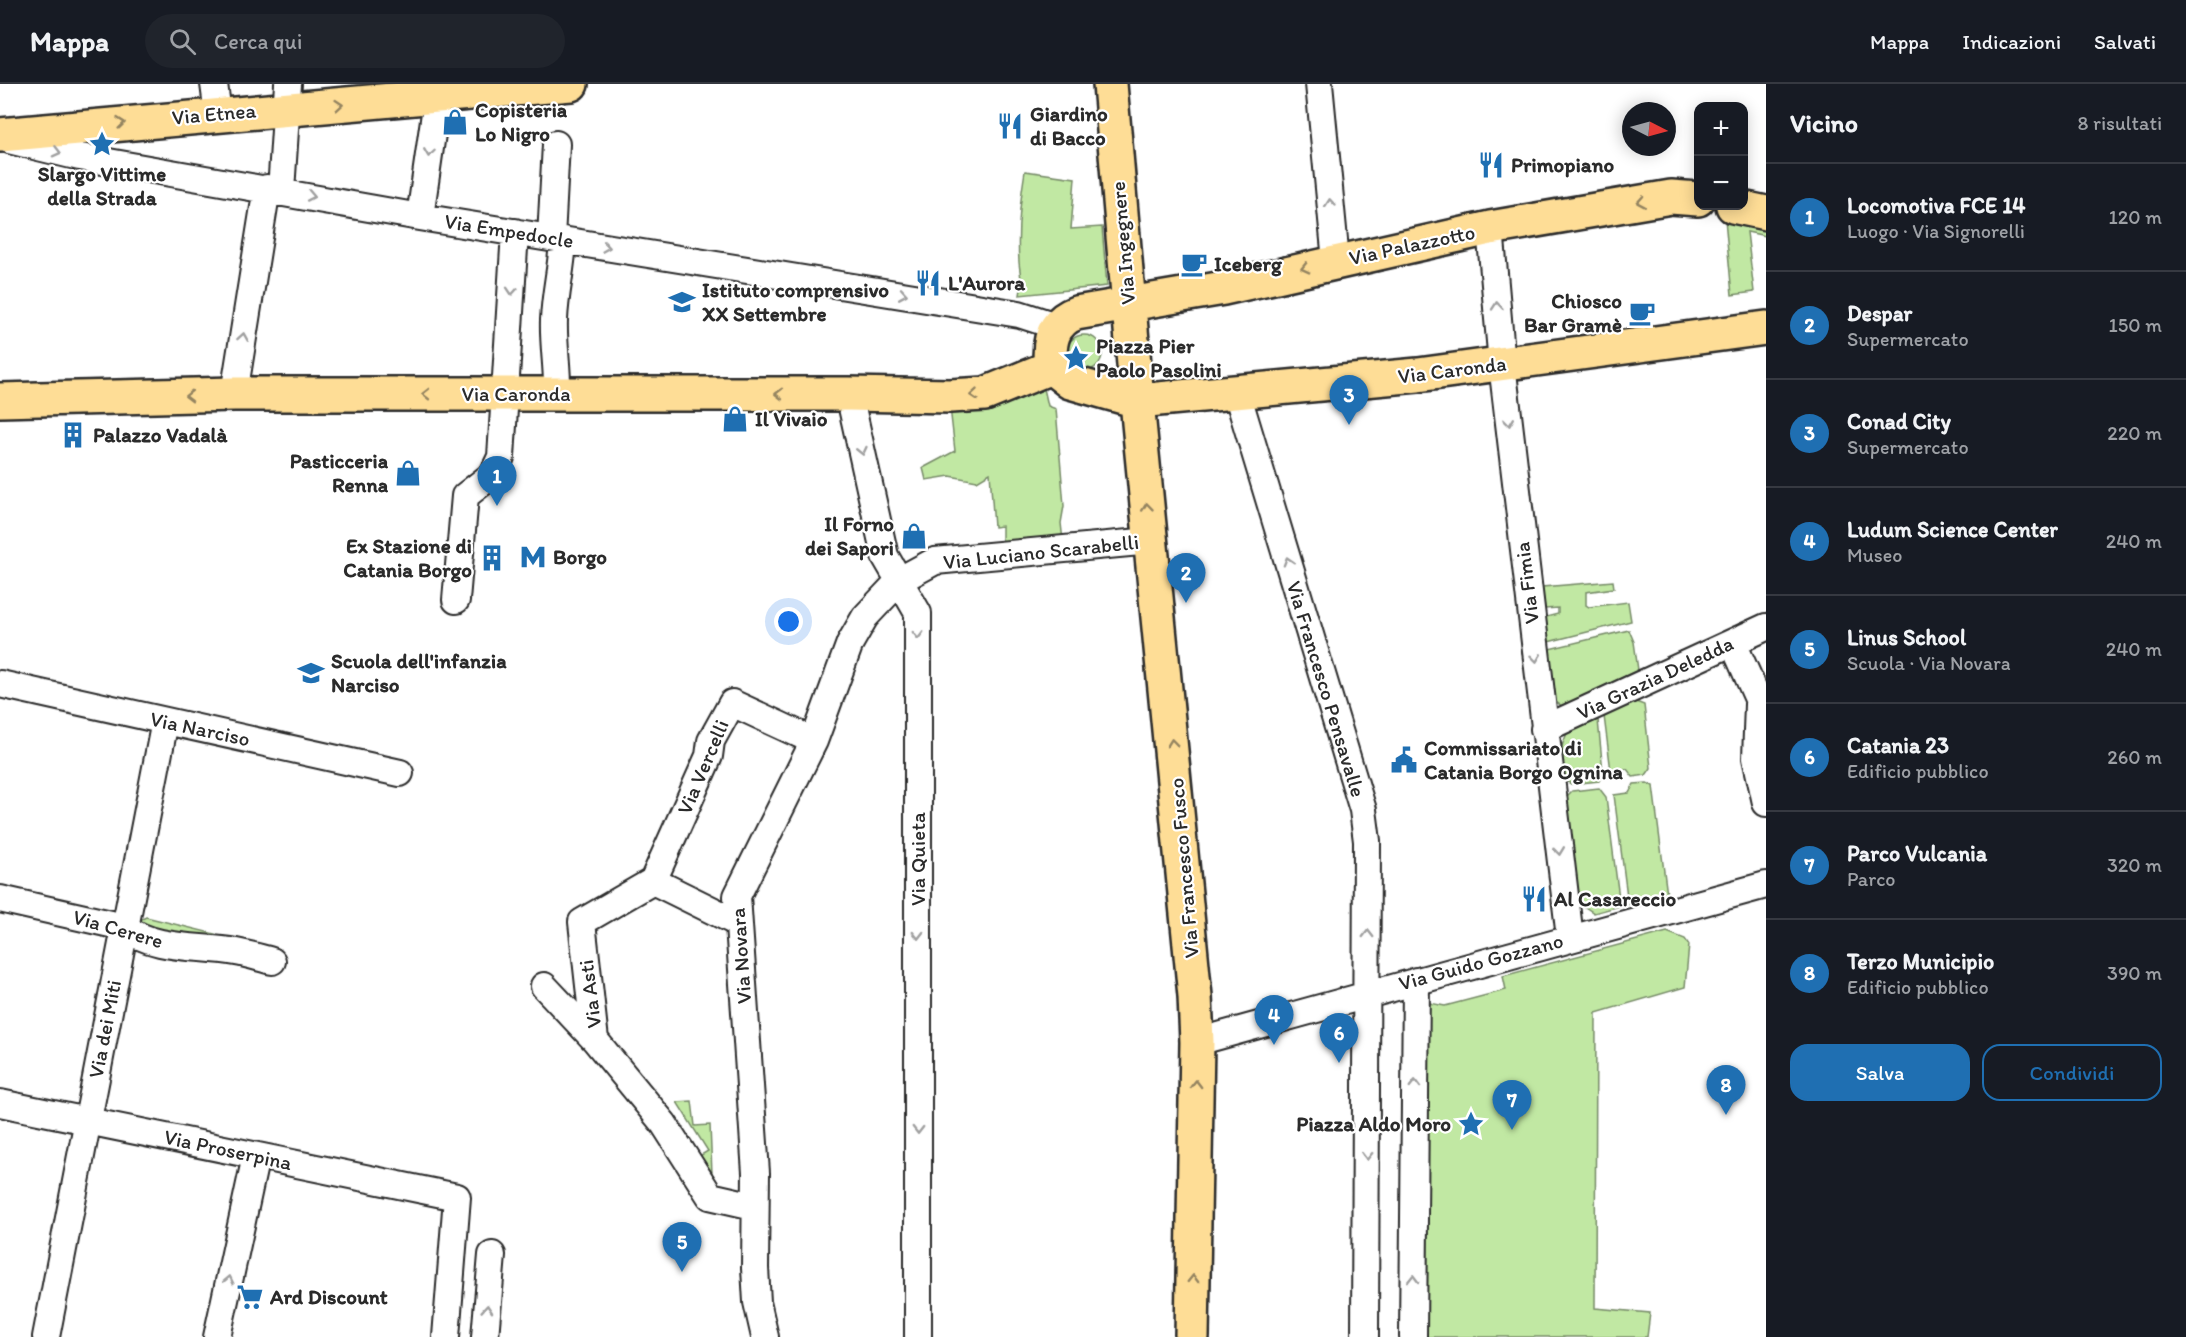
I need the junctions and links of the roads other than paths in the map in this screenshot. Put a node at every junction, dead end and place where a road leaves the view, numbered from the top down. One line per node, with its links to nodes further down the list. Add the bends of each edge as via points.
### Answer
1 (571, 84): 4 (main road, Via Etnea)
2 (1110, 84): 18 (main road, Via Ingegnere)
3 (1319, 84): 17 (street, one-way to 3)
4 (442, 90): 5 (main road, Via Etnea, one-way to 4); 13 (street, one-way to 13)
5 (288, 96): 6 (main road, Via Etnea); 9 (street)
6 (216, 99): 7 (main road, Via Etnea, one-way to 6)
7 (0, 136): 9 (street, Via Empedocle, one-way to 9, via 80,157)
8 (556, 144): 16 (street)
9 (274, 190): 13 (street, Via Empedocle, one-way to 13); 24 (street, one-way to 9)
10 (1694, 199): 14 (main road, Via Palazzotto, one-way to 14, via 1671,197)
11 (1748, 209): 12 (main road)
12 (1766, 213)
13 (420, 217): 15 (street, Via Empedocle)
14 (1490, 228): 17 (main road, Via Palazzotto); 21 (street, Via Fimia, one-way to 14)
15 (515, 232): 16 (street, Via Empedocle); 25 (street, one-way to 25)
16 (557, 239): 19 (street, Via Empedocle, one-way to 19, via 1019,314); 27 (street, via 562,270 554,306)
17 (1336, 261): 18 (main road, Via Palazzotto, one-way to 18, via 1224,288)
18 (1128, 305): 19 (main road, Via Palazzotto, via 1076,312); 29 (main road, Via Ingegnere)
19 (1056, 326): 22 (main road)
20 (1766, 328): 21 (main road, Via Caronda)
21 (1502, 364): 23 (main road, Via Caronda); 38 (street, Via Fimia, one-way to 38)
22 (1040, 372): 26 (main road, Via Caronda, one-way to 26, via 985,394); 29 (main road)
23 (1237, 393): 29 (main road, Via Caronda); 51 (street, Via Francesco Pensavalle, one-way to 23, via 1363,810)
24 (234, 394): 25 (main road, Via Caronda, one-way to 24); 28 (main road, Via Caronda, one-way to 28)
25 (505, 394): 27 (main road, Via Caronda); 32 (street, via 500,462 464,501)
26 (849, 394): 27 (main road, Via Caronda, one-way to 27); 31 (street, Via Quieta, one-way to 31, via 885,556)
27 (557, 395)
28 (0, 400)
29 (1137, 401): 30 (main road, Via Francesco Fusco, one-way to 29)
30 (1151, 540): 31 (street, Via Luciano Scarabelli, via 935,561); 53 (main road, Via Francesco Fusco, one-way to 30, via 1191,942)
31 (900, 580): 39 (street, Via Novara, via 865,617 850,643); 66 (street, Via Quieta, one-way to 66, via 918,613)
32 (456, 600)
33 (1766, 627): 34 (street, Via Grazia Deledda)
34 (1733, 643): 36 (street); 38 (street, Via Grazia Deledda)
35 (0, 684): 37 (street, Via Narciso)
36 (1762, 710): 41 (street, via 1755,747)
37 (165, 721): 40 (street, Via Narciso); 46 (street, Via dei Miti)
38 (1544, 729): 47 (street, Via Fimia, one-way to 47)
39 (814, 741): 42 (street, Via Vercelli, via 732,702 711,741 709,756); 45 (street, Via Novara, via 737,896)
40 (400, 773)
41 (1765, 792)
42 (653, 881): 45 (street); 52 (street, Via Asti, via 582,922)
43 (1766, 885): 47 (street, Via Guido Gozzano)
44 (0, 899): 46 (street, Via Cerere)
45 (738, 923): 57 (street, Via Novara, via 756,1173)
46 (124, 927): 48 (street, Via Cerere, via 140,939); 55 (street, Via dei Miti)
47 (1570, 938): 49 (street, Via Guido Gozzano)
48 (272, 961)
49 (1416, 981): 51 (street, Via Guido Gozzano); 69 (street, one-way to 49)
50 (544, 986): 52 (street)
51 (1369, 993): 53 (street, Via Guido Gozzano); 68 (street, Via Francesco Pensavalle, one-way to 68)
52 (595, 1040): 57 (street, Via Asti, via 664,1125 710,1196)
53 (1197, 1042): 67 (main road, Via Francesco Fusco, one-way to 53)
54 (0, 1103): 55 (street, Via Proserpina)
55 (87, 1121): 56 (street, Via Proserpina); 61 (street, Via dei Miti)
56 (256, 1156): 59 (street, Via Proserpina, via 457,1197); 62 (street, one-way to 56)
57 (754, 1206): 65 (street, Via Novara, via 757,1302)
58 (492, 1255): 60 (street)
59 (450, 1278): 60 (street); 63 (street)
60 (489, 1281): 64 (street, one-way to 60)
61 (46, 1337)
62 (217, 1337)
63 (446, 1337)
64 (485, 1337)
65 (765, 1337)
66 (918, 1337)
67 (1192, 1337)
68 (1365, 1337)
69 (1413, 1337)

